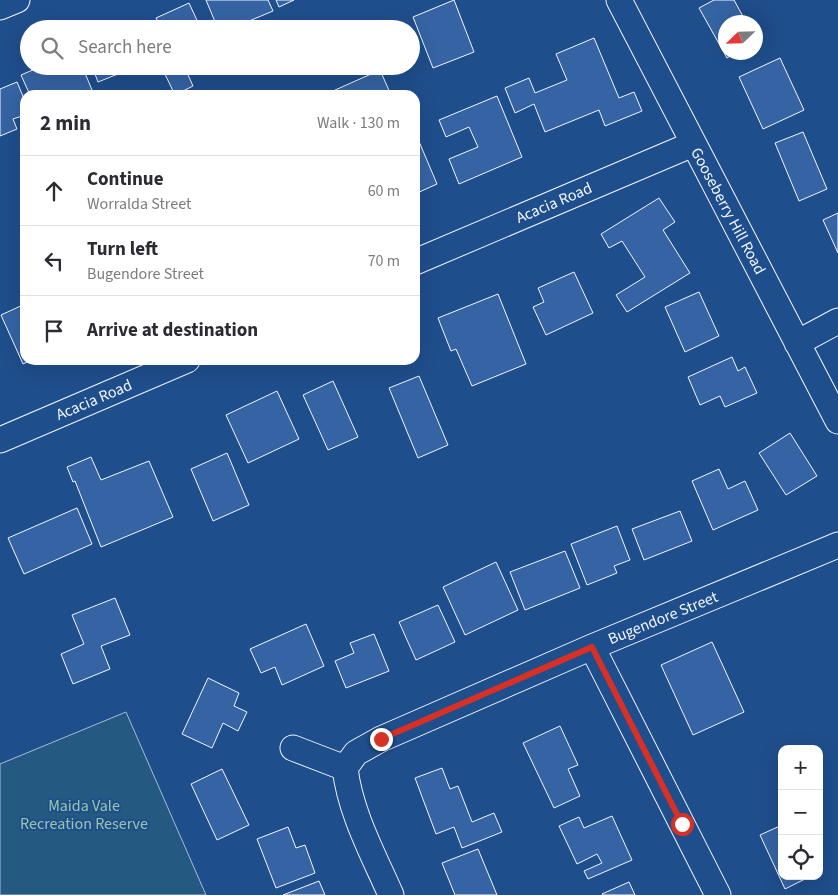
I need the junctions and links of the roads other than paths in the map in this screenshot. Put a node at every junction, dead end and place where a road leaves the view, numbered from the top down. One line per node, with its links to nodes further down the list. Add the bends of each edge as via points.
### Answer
1 (16, 0): 3 (street)
2 (619, 0): 4 (street, Gooseberry Hill Road)
3 (0, 7)
4 (693, 144): 5 (street, Acacia Road); 7 (street, Gooseberry Hill Road)
5 (420, 260)
6 (838, 321): 7 (street)
7 (797, 343): 9 (street, Gooseberry Hill Road)
8 (175, 365): 10 (street, Acacia Road)
9 (838, 421)
10 (0, 440)
11 (838, 545): 12 (street, Bugendore Street)
12 (592, 647): 14 (street, Bugendore Street, via 381,739 356,753); 16 (street)
13 (293, 748): 14 (street)
14 (345, 768): 15 (street, via 354,808)
15 (391, 895)
16 (718, 895)

